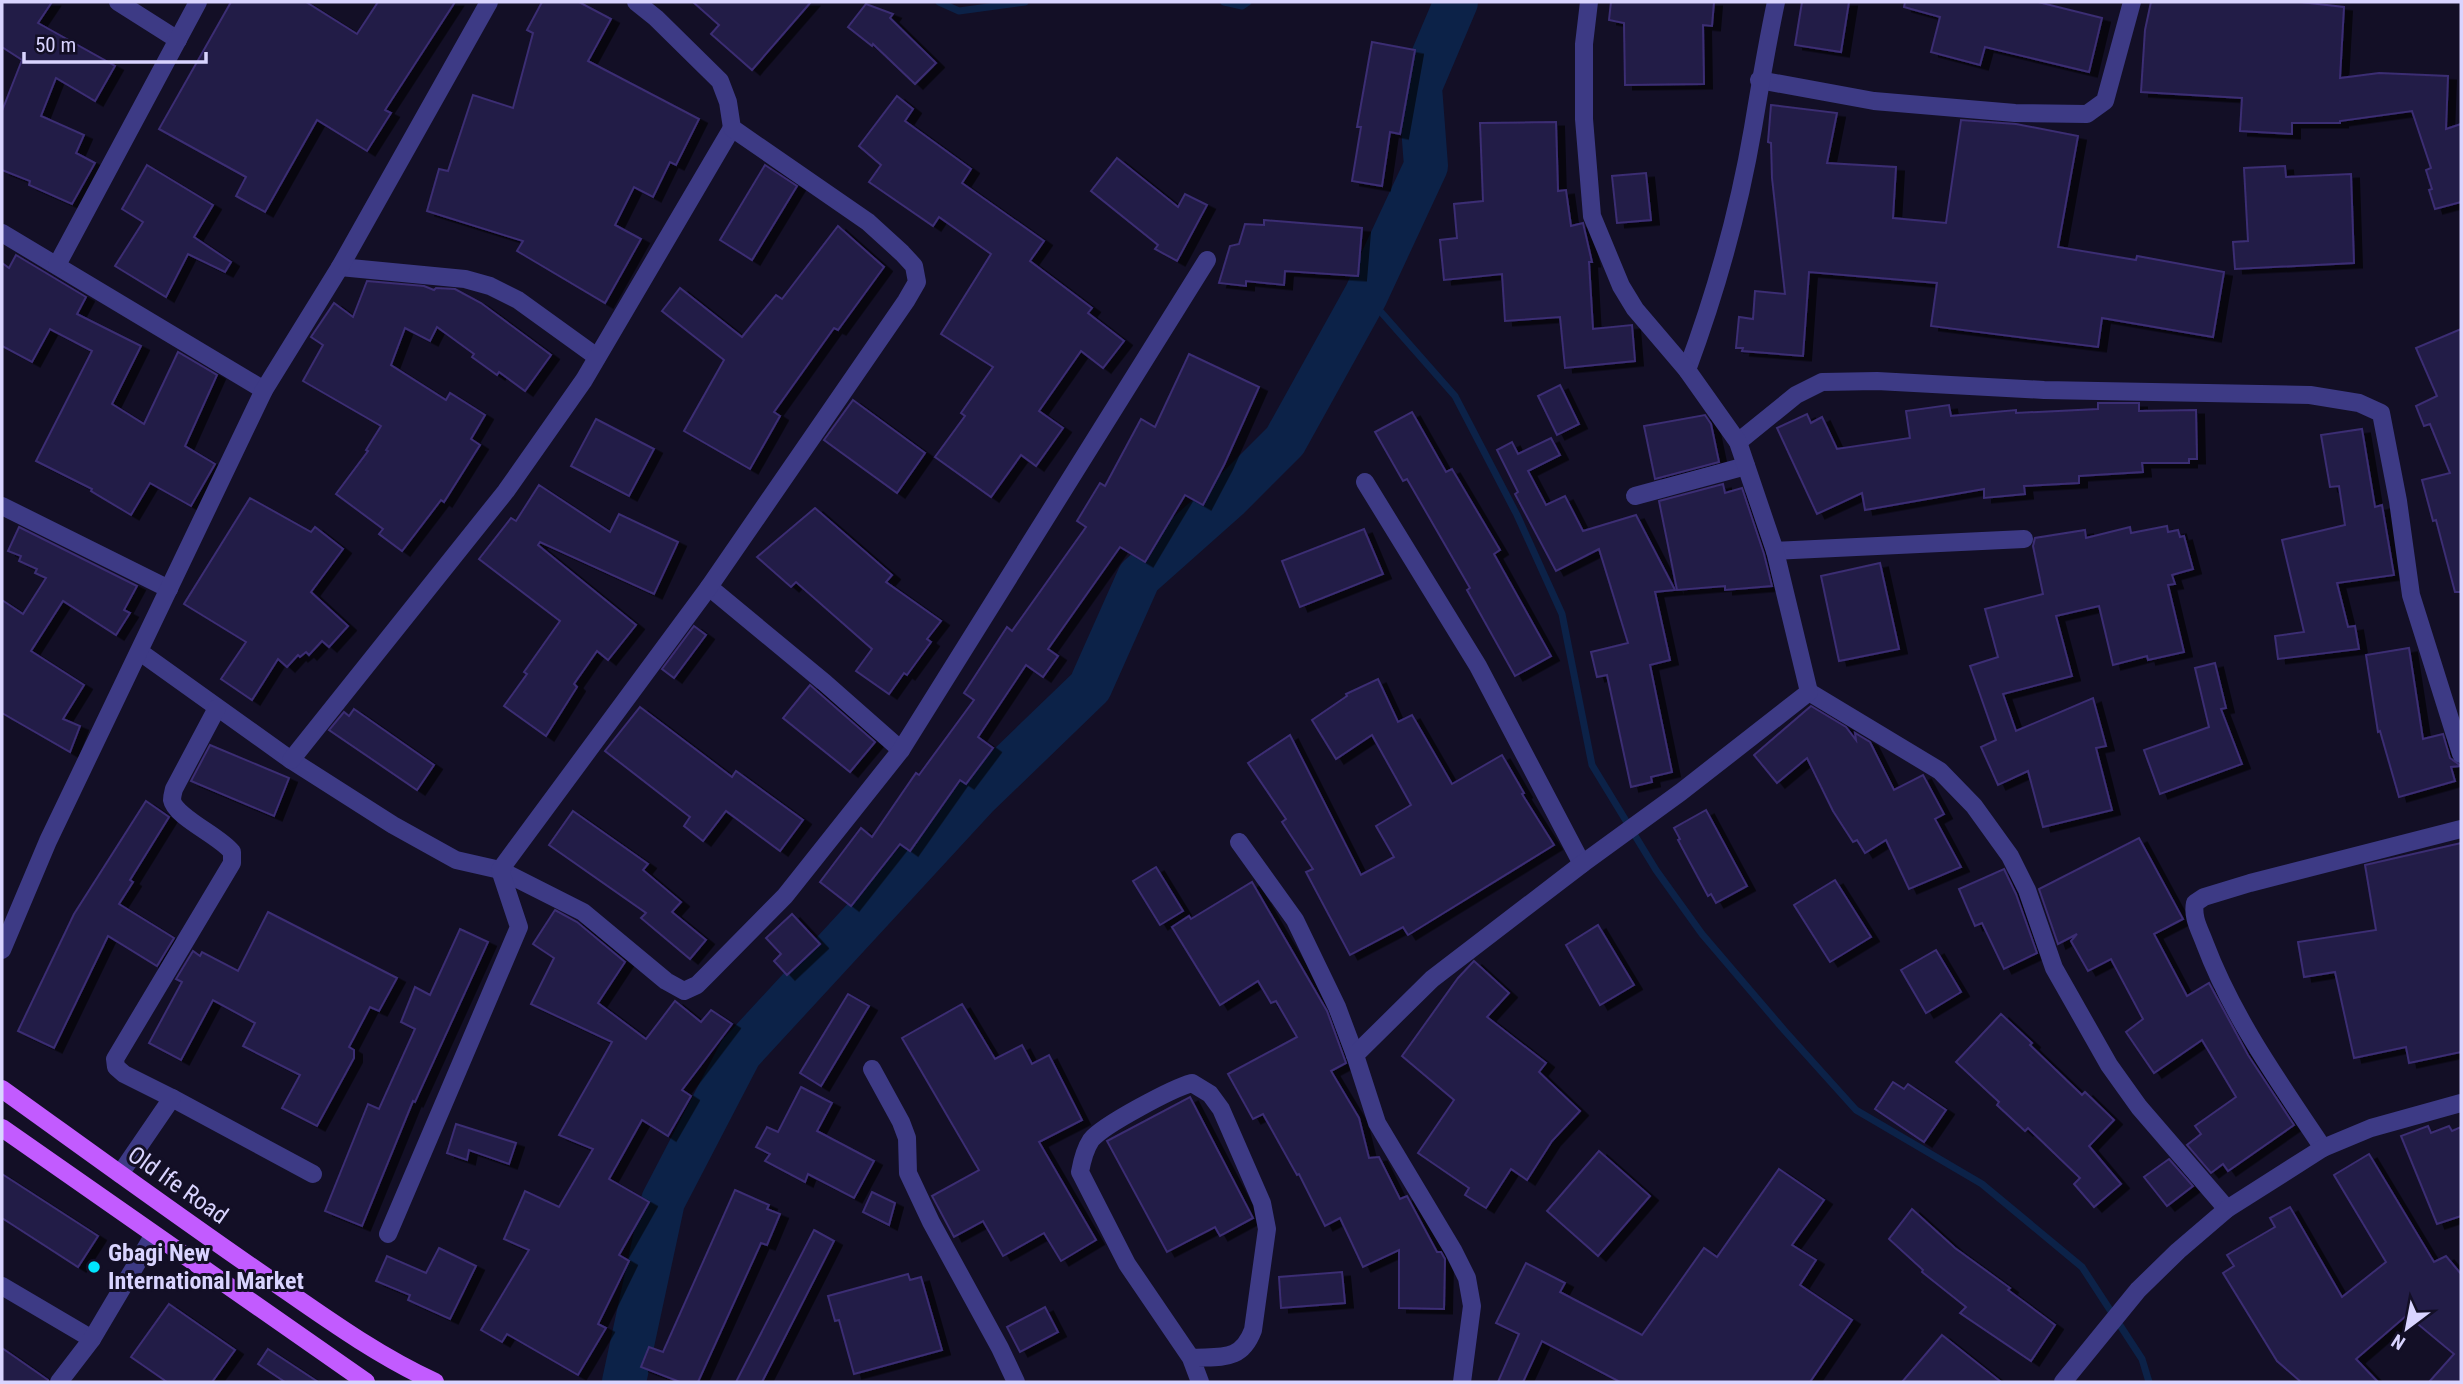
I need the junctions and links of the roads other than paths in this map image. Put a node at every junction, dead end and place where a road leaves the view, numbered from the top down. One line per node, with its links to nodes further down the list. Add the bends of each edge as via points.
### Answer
1 (118, 2): 8 (street)
2 (198, 2): 8 (street)
3 (489, 2): 14 (street)
4 (636, 2): 10 (street, via 720,82)
5 (1589, 2): 16 (street, via 1584,119 1592,216 1635,309)
6 (1776, 2): 9 (street)
7 (2132, 2): 9 (street, via 2105,101 2087,114 1874,102)
8 (178, 40): 13 (street)
9 (1759, 80): 16 (street, via 1732,220 1707,318)
10 (732, 128): 15 (street); 25 (street, via 868,222 914,266 917,282)
11 (2, 233): 13 (street)
12 (1207, 260): 30 (street)
13 (57, 265): 17 (street)
14 (340, 267): 15 (street, via 465,279 490,286 518,300); 17 (street)
15 (597, 357): 32 (street, via 506,491)
16 (1687, 370): 18 (street)
17 (264, 390): 26 (street)
18 (1738, 442): 19 (street); 31 (street, via 1796,395 1822,382 2310,395 2358,403 2381,413 2411,595)
19 (1746, 466): 21 (street); 24 (street)
20 (1365, 482): 35 (street, via 1478,666)
21 (1634, 496)
22 (2, 506): 26 (street)
23 (2024, 539): 24 (street)
24 (1775, 551): 28 (street)
25 (709, 587): 30 (street); 36 (street)
26 (169, 589): 27 (street)
27 (140, 652): 29 (street); 37 (street, via 48,841)
28 (1809, 692): 35 (street); 47 (street, via 1940,771 1974,806 2010,856 2054,968 2109,1065)
29 (217, 708): 32 (street); 41 (street, via 172,801 226,844 232,863 115,1059 124,1074)
30 (901, 750): 36 (street, via 785,897 703,979 684,991 583,912)
31 (2461, 754)
32 (291, 760): 36 (street, via 456,860)
33 (2461, 830): 44 (street, via 2250,883 2195,903 2195,919 2218,981 2266,1064)
34 (1239, 842): 38 (street, via 1295,920)
35 (1582, 864): 38 (street, via 1432,979)
36 (500, 870): 48 (street, via 519,927)
37 (2, 950)
38 (1355, 1055): 59 (street, via 1377,1123 1467,1278 1472,1306)
39 (872, 1069): 57 (street, via 907,1138 908,1173)
40 (2, 1089): 45 (main road, Old Ife Road)
41 (173, 1098): 45 (street); 46 (street)
42 (2461, 1103): 44 (street, via 2371,1128)
43 (2, 1128): 49 (main road)
44 (2323, 1148): 47 (street)
45 (120, 1174): 53 (main road, Old Ife Road)
46 (313, 1174)
47 (2227, 1209): 60 (street, via 2138,1290)
48 (388, 1234)
49 (153, 1236): 51 (street); 55 (main road)
50 (2, 1286): 51 (street)
51 (92, 1339): 54 (street)
52 (1191, 1358): 52 (street, via 1234,1355 1248,1342 1267,1229 1262,1203 1221,1110 1210,1094 1192,1083 1102,1129 1090,1141 1080,1172 1127,1264); 58 (street)
53 (405, 1376): 56 (main road, Old Ife Road)
54 (60, 1382)
55 (366, 1382)
56 (435, 1382)
57 (1016, 1382)
58 (1200, 1382)
59 (1462, 1382)
60 (2063, 1382)

